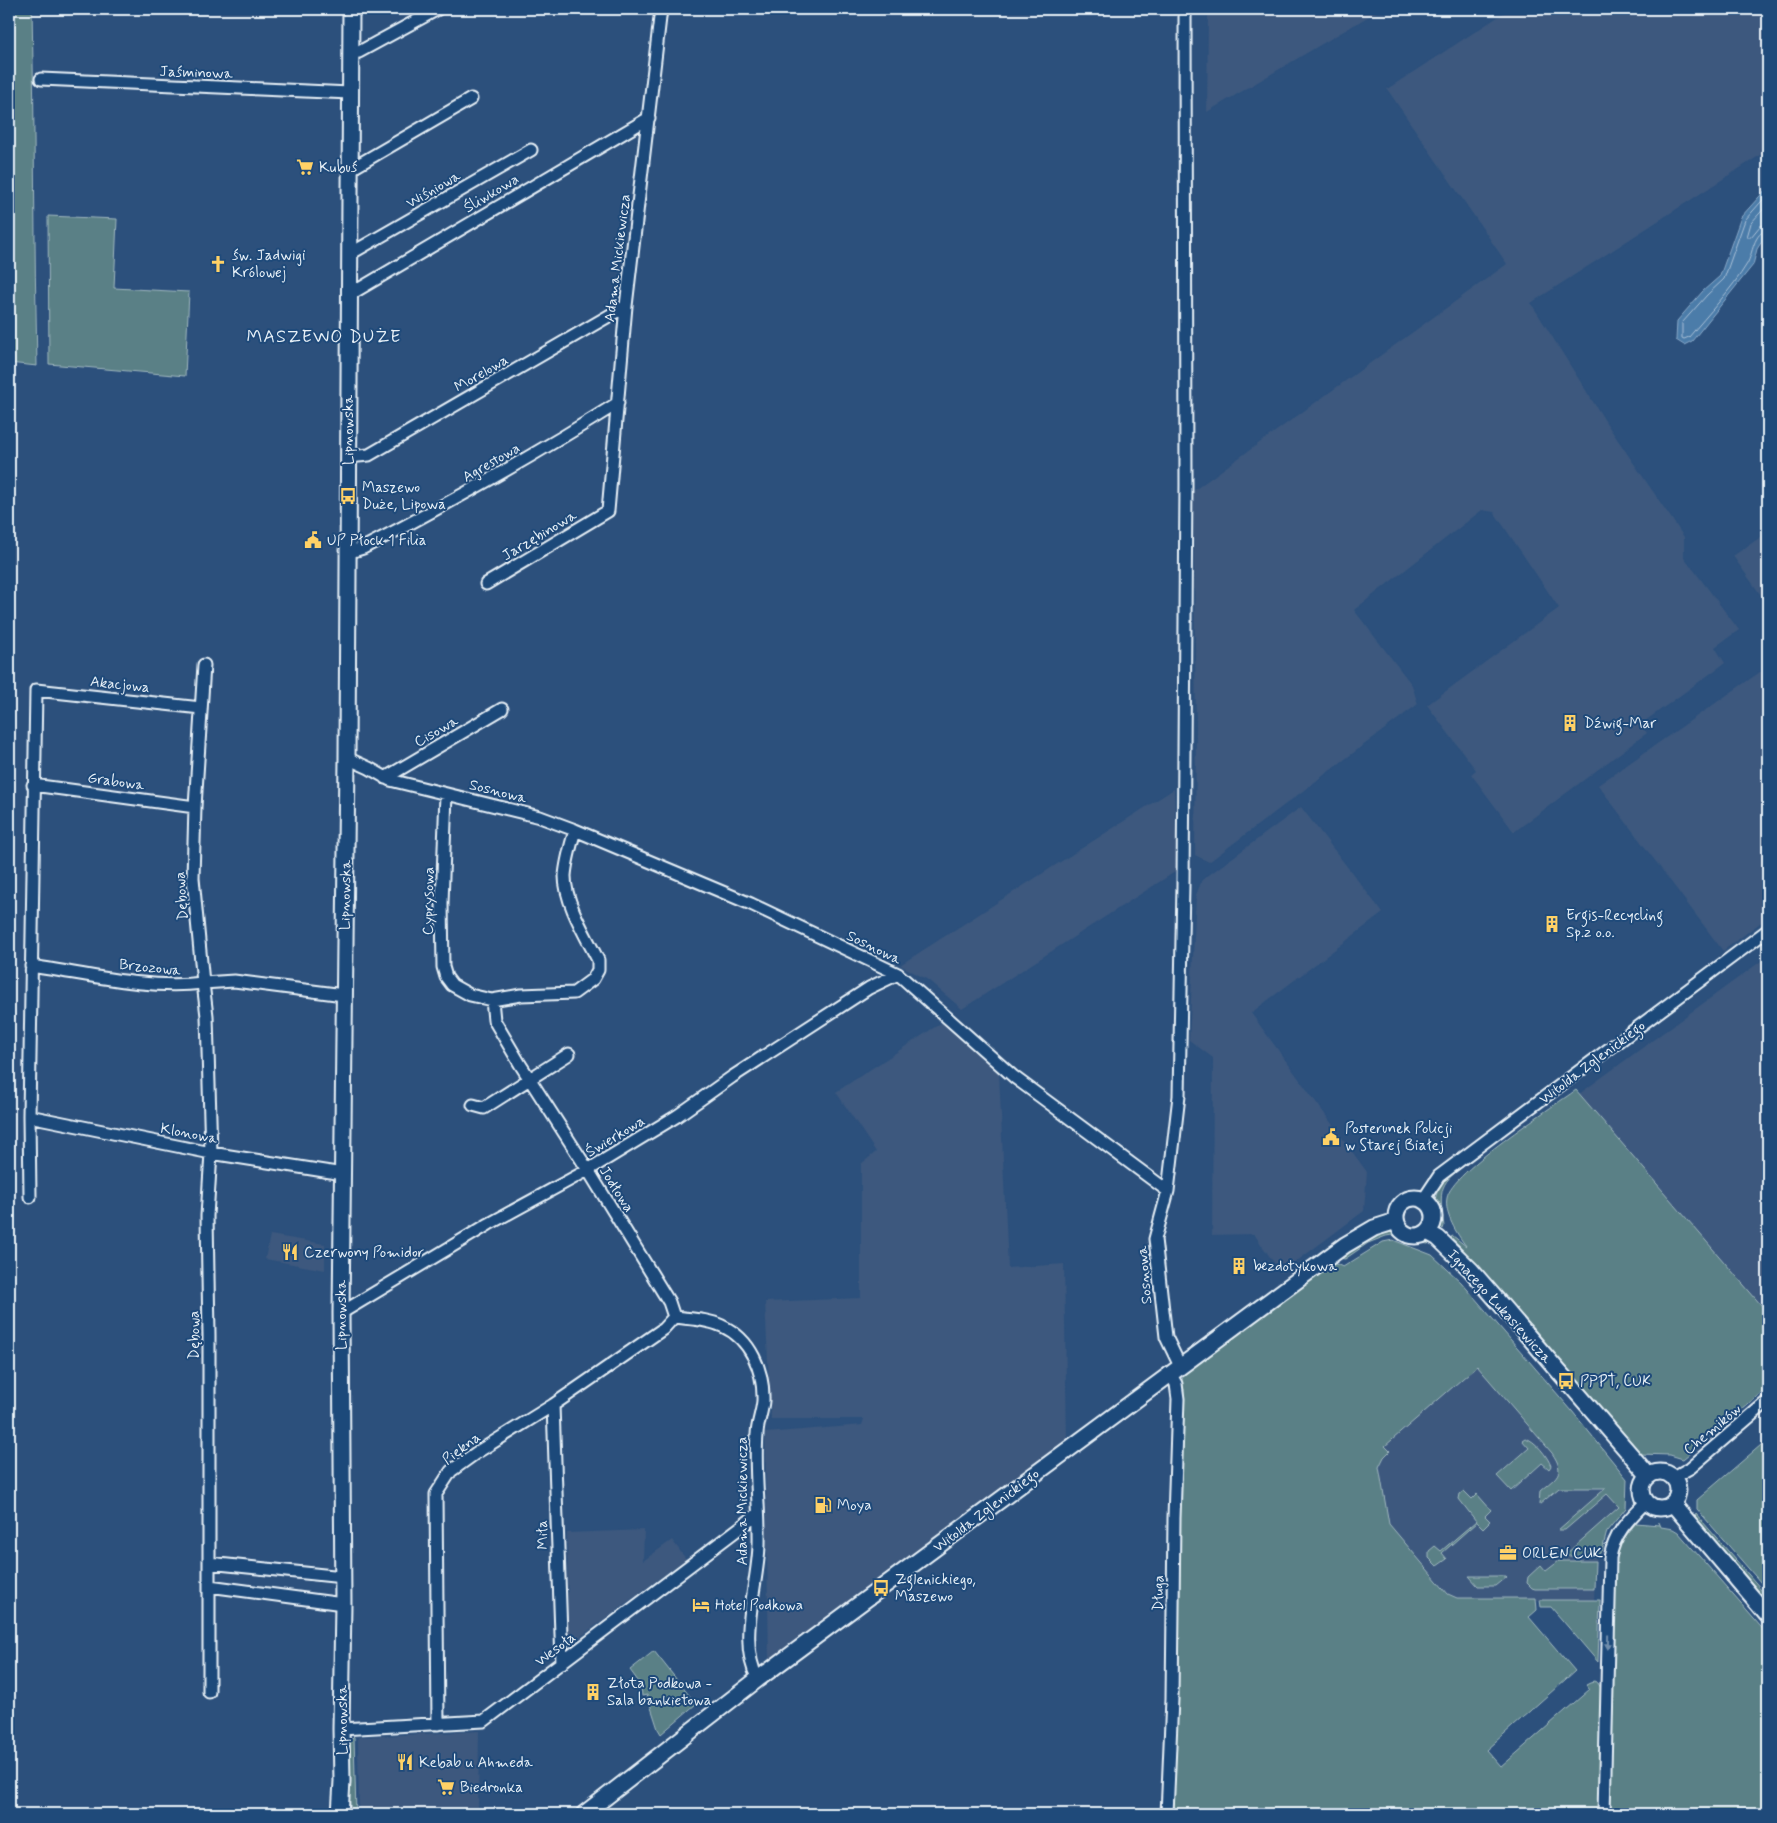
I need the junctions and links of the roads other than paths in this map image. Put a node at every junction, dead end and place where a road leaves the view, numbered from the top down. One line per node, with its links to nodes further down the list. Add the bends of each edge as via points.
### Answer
1 (351, 9): 5 (main road, Lipnowska)
2 (438, 9): 5 (street, via 359,52)
3 (661, 9): 9 (street, Adama Mickiewicza)
4 (1185, 9): 42 (street, via 1184,886 1179,1096)
5 (351, 53): 7 (main road, Lipnowska)
6 (41, 79): 7 (street, Jaśminowa)
7 (350, 93): 11 (main road, Lipnowska)
8 (471, 99): 11 (street)
9 (649, 118): 13 (street, Śliwkowa); 14 (street, Adama Mickiewicza)
10 (531, 150): 12 (street, Wiśniowa)
11 (351, 168): 12 (main road, Lipnowska)
12 (350, 254): 13 (main road, Lipnowska)
13 (350, 294): 16 (main road, Lipnowska)
14 (626, 306): 15 (street, Adama Mickiewicza); 16 (street, Morelowa, via 369,455)
15 (618, 403): 17 (street, Adama Mickiewicza); 18 (street, Agrestowa, via 450,503)
16 (348, 457): 18 (main road, Lipnowska)
17 (608, 511): 19 (street, Jarzębinowa)
18 (347, 553): 23 (main road, Lipnowska)
19 (486, 584)
20 (204, 665): 21 (street, Dębowa)
21 (201, 708): 25 (street, Akacjowa, via 36,690); 27 (street, Dębowa)
22 (502, 709): 24 (street, Cisowa)
23 (347, 758): 24 (street, Sosnowa); 33 (main road, Lipnowska)
24 (385, 778): 26 (street, Sosnowa)
25 (33, 785): 27 (street, Grabowa); 30 (street)
26 (446, 794): 28 (street, Sosnowa, via 540,817); 34 (street, Cyprysowa, via 442,902 446,977 452,985 470,995)
27 (195, 807): 32 (street, Dębowa, via 193,878)
28 (575, 830): 31 (street, Sosnowa, via 751,904); 34 (street, via 566,884 569,898 598,960 598,970 593,980 574,993 521,995)
29 (1768, 930): 44 (street, Witolda Zglenickiego, via 1439,1176)
30 (31, 966): 32 (street, Brzozowa, via 150,984 181,986); 38 (street)
31 (898, 974): 40 (street, Świerkowa, via 869,988 677,1116); 42 (street, Sosnowa, via 1014,1077)
32 (203, 983): 33 (street, via 234,981); 39 (street, Dębowa)
33 (344, 995): 41 (main road, Lipnowska)
34 (492, 1000): 36 (street, Jodłowa, via 494,1020)
35 (569, 1054): 36 (street)
36 (531, 1078): 37 (street, via 484,1108); 40 (street, Jodłowa)
37 (473, 1105)
38 (29, 1116): 39 (street, Klonowa); 43 (street)
39 (211, 1153): 41 (street, Klonowa); 57 (street, Dębowa, via 207,1216)
40 (588, 1170): 47 (street, Świerkowa, via 489,1224); 48 (street, Jodłowa, via 669,1302)
41 (343, 1174): 47 (main road, Lipnowska)
42 (1168, 1191): 49 (street, Sosnowa, via 1155,1239 1165,1330)
43 (30, 1197)
44 (1423, 1200): 45 (main road, via 1409,1198 1403,1202 1398,1207); 46 (main road, via 1431,1207 1434,1218)
45 (1396, 1221): 46 (main road, via 1406,1234 1417,1236); 49 (main road, Witolda Zglenickiego, via 1374,1228 1345,1245)
46 (1426, 1232): 52 (main road, Ignacego Łukasiewicza, via 1438,1238 1471,1270)
47 (341, 1313): 58 (main road, Lipnowska)
48 (674, 1317): 51 (street, Piękna, via 663,1329); 56 (street, Adama Mickiewicza, via 722,1325 740,1336 754,1356 761,1377 763,1402 757,1434)
49 (1175, 1370): 63 (main road, Witolda Zglenickiego); 71 (street, Długa, via 1178,1399)
50 (1768, 1400): 53 (street, Chemików, via 1690,1468)
51 (553, 1405): 62 (street, Miła); 65 (street, Piękna, via 451,1471 436,1494)
52 (1649, 1476): 53 (main road, via 1661,1472); 54 (main road, via 1642,1486)
53 (1672, 1478): 55 (main road, via 1677,1488 1676,1499)
54 (1646, 1502): 55 (main road, via 1656,1508); 72 (street, one-way to 72, via 1620,1530 1610,1558)
55 (1672, 1503): 61 (main road)
56 (758, 1514): 62 (street, Wesoła); 63 (street, Adama Mickiewicza, via 760,1545 749,1658)
57 (209, 1564): 58 (street); 59 (street, Dębowa)
58 (343, 1577): 60 (main road, Lipnowska)
59 (209, 1586): 60 (street); 64 (street, Dębowa)
60 (344, 1604): 66 (main road, Lipnowska)
61 (1768, 1616)
62 (562, 1663): 65 (street, Wesoła, via 484,1721)
63 (758, 1679): 70 (main road, Witolda Zglenickiego)
64 (209, 1692)
65 (438, 1724): 66 (street, Wesoła)
66 (341, 1729): 67 (main road, Lipnowska)
67 (342, 1781): 68 (main road, Lipnowska); 69 (main road, Lipnowska)
68 (340, 1814)
69 (349, 1814)
70 (584, 1814)
71 (1167, 1814)
72 (1604, 1814)

